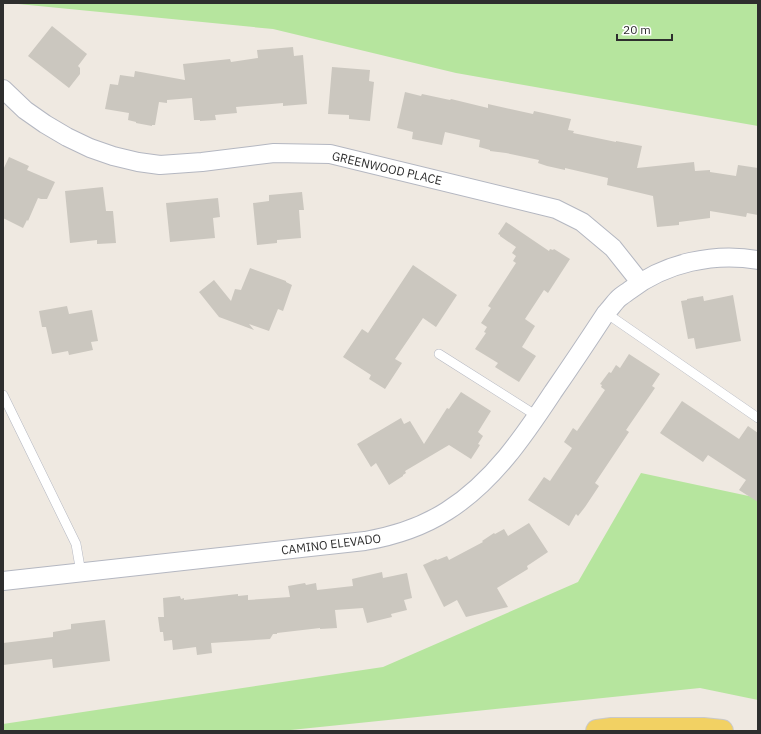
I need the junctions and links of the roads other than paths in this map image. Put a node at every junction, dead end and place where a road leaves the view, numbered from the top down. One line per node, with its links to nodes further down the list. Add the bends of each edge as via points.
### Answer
1 (3, 89): 3 (street, GREENWOOD PLACE, via 25,110 67,137 90,148 138,162 160,165 274,153 330,154 556,208 582,222 614,248)
2 (758, 260): 3 (street, CAMINO ELEVADO, via 716,258 696,261 676,266)
3 (640, 282): 4 (street, CAMINO ELEVADO, via 618,299)
4 (606, 313): 7 (street, CAMINO ELEVADO); 8 (lane)
5 (439, 354): 7 (lane)
6 (3, 395): 9 (lane, via 76,544)
7 (537, 416): 9 (street, CAMINO ELEVADO, via 481,485 446,512 407,531 364,542)
8 (758, 418)
9 (81, 573): 10 (street, CAMINO ELEVADO)
10 (3, 581)
11 (597, 731): 12 (main road, via 704,728)
12 (722, 731)

